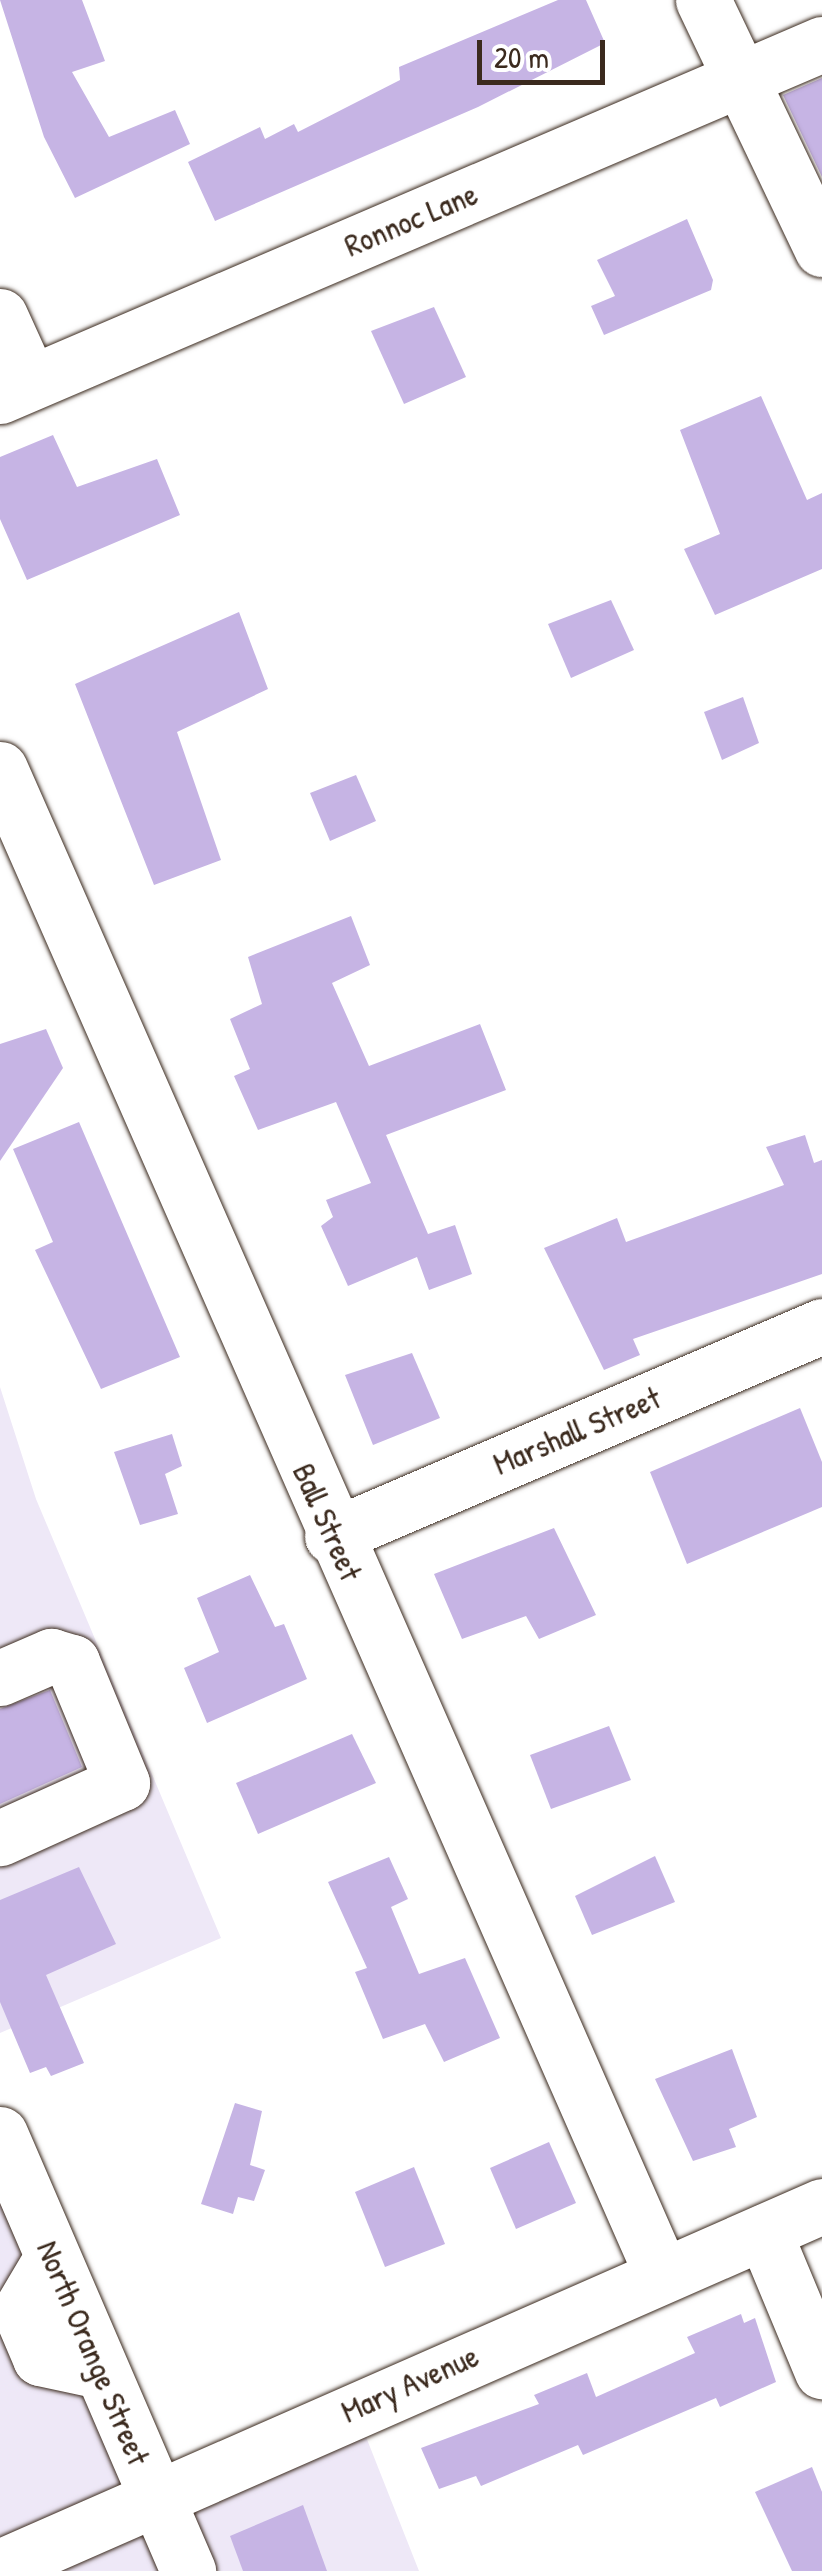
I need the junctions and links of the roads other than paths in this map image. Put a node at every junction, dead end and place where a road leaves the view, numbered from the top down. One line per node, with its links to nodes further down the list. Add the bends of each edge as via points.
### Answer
1 (703, 0): 3 (street)
2 (822, 44): 3 (street, Ronnoc Lane)
3 (740, 80): 4 (street); 6 (street, Ronnoc Lane)
4 (822, 249)
5 (0, 316): 6 (street)
6 (15, 389)
7 (0, 769): 9 (street, Ball Street)
8 (822, 1326): 9 (street, Marshall Street)
9 (332, 1536): 15 (street, Ball Street)
10 (0, 1678): 11 (street, via 51,1656 72,1662 122,1783)
11 (0, 1838)
12 (0, 2134): 17 (street, North Orange Street)
13 (822, 2206): 14 (street, Mary Avenue)
14 (764, 2232): 15 (street, Mary Avenue); 16 (street)
15 (661, 2272): 17 (street, Mary Avenue)
16 (822, 2371)
17 (154, 2498): 18 (street, Mary Avenue); 19 (street, North Orange Street)
18 (5, 2551)
19 (188, 2571)

